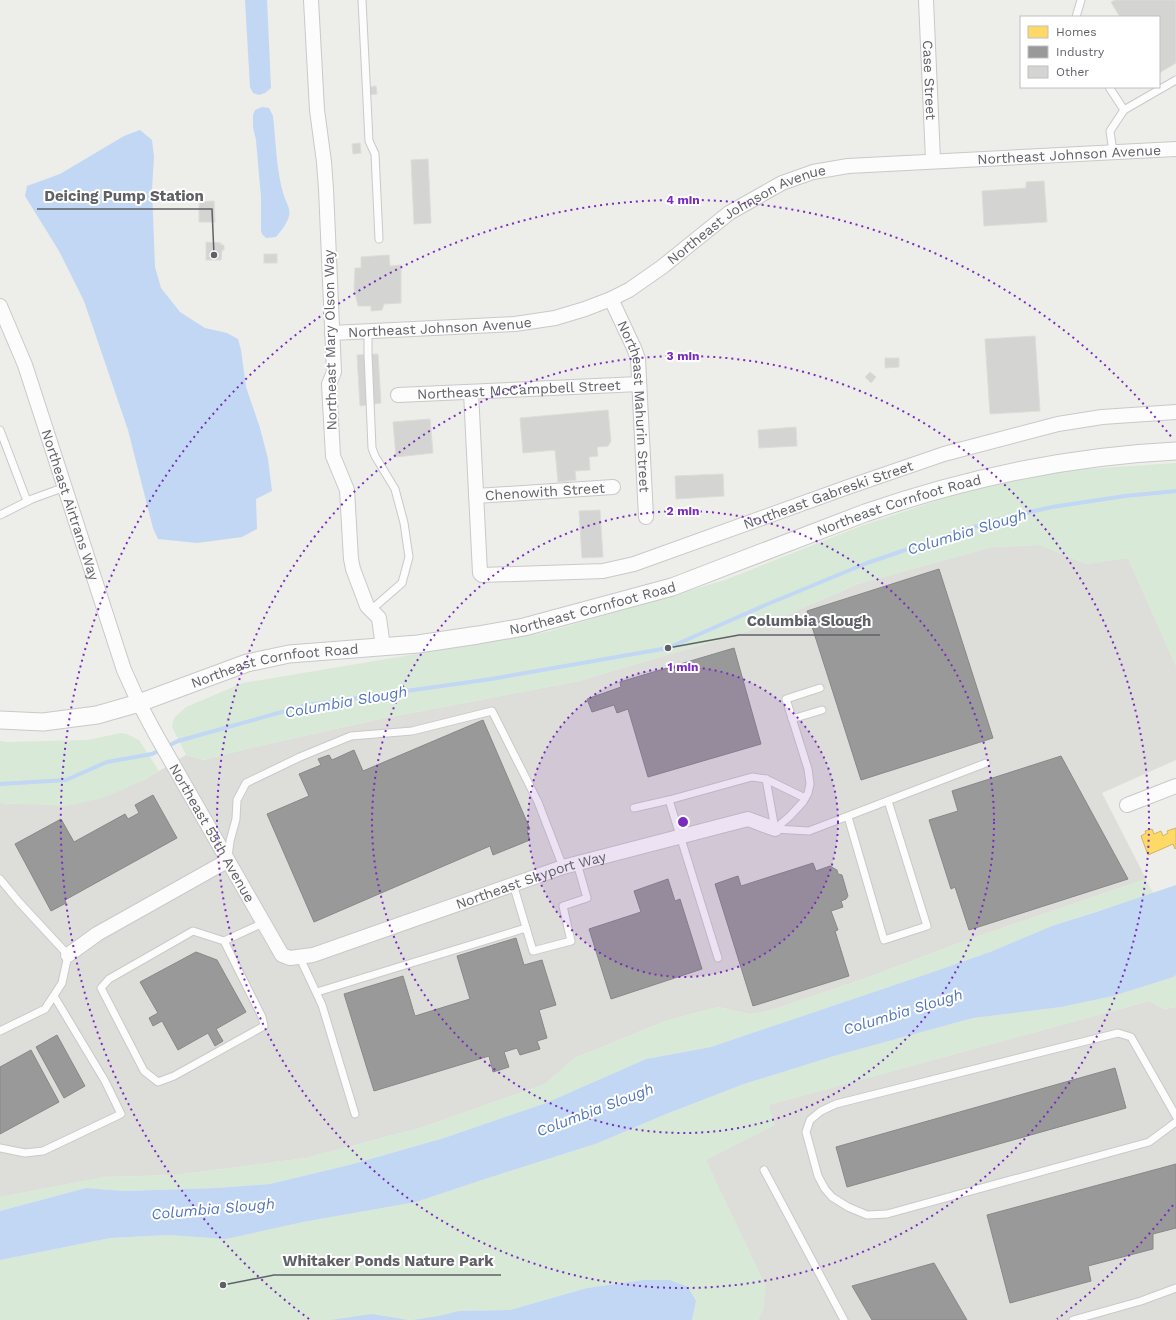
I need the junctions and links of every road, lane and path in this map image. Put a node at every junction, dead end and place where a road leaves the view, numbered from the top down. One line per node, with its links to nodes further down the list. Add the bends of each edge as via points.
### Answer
1 (311, 0): 16 (street, Northeast Mary Olson Way, via 317,110 324,162)
2 (362, 0): 12 (lane, via 369,141 375,154)
3 (926, 0): 11 (street, Case Street)
4 (1081, 0): 5 (lane)
5 (1076, 16)
6 (1176, 80): 8 (lane)
7 (1110, 88): 8 (lane)
8 (1124, 110): 10 (lane, via 1110,131)
9 (1176, 149): 10 (street, Northeast Johnson Avenue)
10 (1113, 152): 11 (street, Northeast Johnson Avenue)
11 (933, 160): 13 (street, Northeast Johnson Avenue, via 848,166 813,172 782,183 729,213 662,267)
12 (379, 239)
13 (611, 299): 15 (street, Northeast Johnson Avenue, via 555,318 533,322); 17 (street, Northeast Mahurin Street, via 638,359)
14 (0, 306): 23 (street, Northeast Airtrans Way, via 25,365)
15 (368, 331): 16 (street, Northeast Johnson Avenue); 29 (lane, via 372,448 395,489 409,557 402,583)
16 (332, 332): 29 (street, Northeast Mary Olson Way, via 334,372 329,384 333,456 347,490 353,569)
17 (639, 384): 18 (street, Northeast McCampbell Street); 28 (street, Northeast Mahurin Street)
18 (471, 392): 19 (street, Northeast McCampbell Street); 25 (street)
19 (398, 396)
20 (1176, 412): 25 (street, Northeast Gabreski Street, via 1102,417 1058,424 944,454 634,564 603,570 482,575)
21 (0, 430): 26 (lane)
22 (1176, 451): 30 (street, Northeast Cornfoot Road, via 1076,460 990,476 895,503 694,579 634,598 500,632)
23 (65, 487): 26 (lane); 32 (street, Northeast Airtrans Way, via 124,670)
24 (613, 487): 25 (street, Chenowith Street)
25 (476, 496)
26 (27, 501): 27 (lane)
27 (0, 515)
28 (646, 517)
29 (371, 610): 30 (street, Northeast Mary Olson Way, via 379,618)
30 (383, 647): 32 (street, Northeast Cornfoot Road, via 267,658 223,671)
31 (820, 688): 34 (lane, via 786,699)
32 (138, 703): 35 (street, Northeast Cornfoot Road, via 97,715 56,721); 47 (street, Northeast 55th Avenue)
33 (822, 710): 34 (lane)
34 (792, 719): 39 (lane, via 808,770 810,784)
35 (0, 720)
36 (986, 763): 41 (lane)
37 (766, 779): 39 (lane); 40 (lane, via 752,777); 45 (lane)
38 (1176, 786): 42 (street)
39 (805, 798): 45 (lane)
40 (669, 800): 43 (lane); 46 (lane)
41 (888, 801): 44 (lane); 44 (lane, via 927,926 884,940)
42 (1127, 805)
43 (634, 808)
44 (848, 817): 45 (lane, via 809,832)
45 (775, 829): 46 (street, Northeast Skyport Way, via 748,819)
46 (680, 837): 48 (street, Northeast Skyport Way); 56 (lane)
47 (227, 861): 48 (lane, via 238,800 246,783 351,736 412,731 492,711); 51 (street, Northeast 55th Avenue); 54 (street, via 96,934)
48 (570, 865): 50 (street, Northeast Skyport Way); 52 (lane, via 587,898 563,906 571,941 533,951)
49 (0, 879): 54 (lane)
50 (513, 884): 52 (lane); 55 (street, Northeast Skyport Way, via 313,955)
51 (263, 923): 53 (lane); 55 (street, Northeast 55th Avenue, via 282,955)
52 (526, 928): 57 (lane)
53 (224, 941): 53 (lane, via 262,1017 264,1026 174,1076 158,1082 144,1071 101,988 109,979 193,931)
54 (68, 955): 58 (lane, via 62,983)
55 (295, 958): 57 (lane)
56 (718, 958)
57 (317, 992): 60 (lane)
58 (54, 996): 59 (lane, via 45,1009); 63 (lane, via 105,1081 121,1114 43,1151 25,1153)
59 (0, 1031)
60 (355, 1114)
61 (1176, 1116): 62 (lane, via 1131,1037 1118,1033 836,1104 810,1120 806,1132 818,1176 825,1189 848,1207 867,1215 887,1214 1148,1142)
62 (1176, 1122)
63 (0, 1148)
64 (764, 1170): 66 (lane)
65 (1176, 1288): 67 (lane, via 1141,1301)
66 (845, 1320)
67 (1073, 1320)

